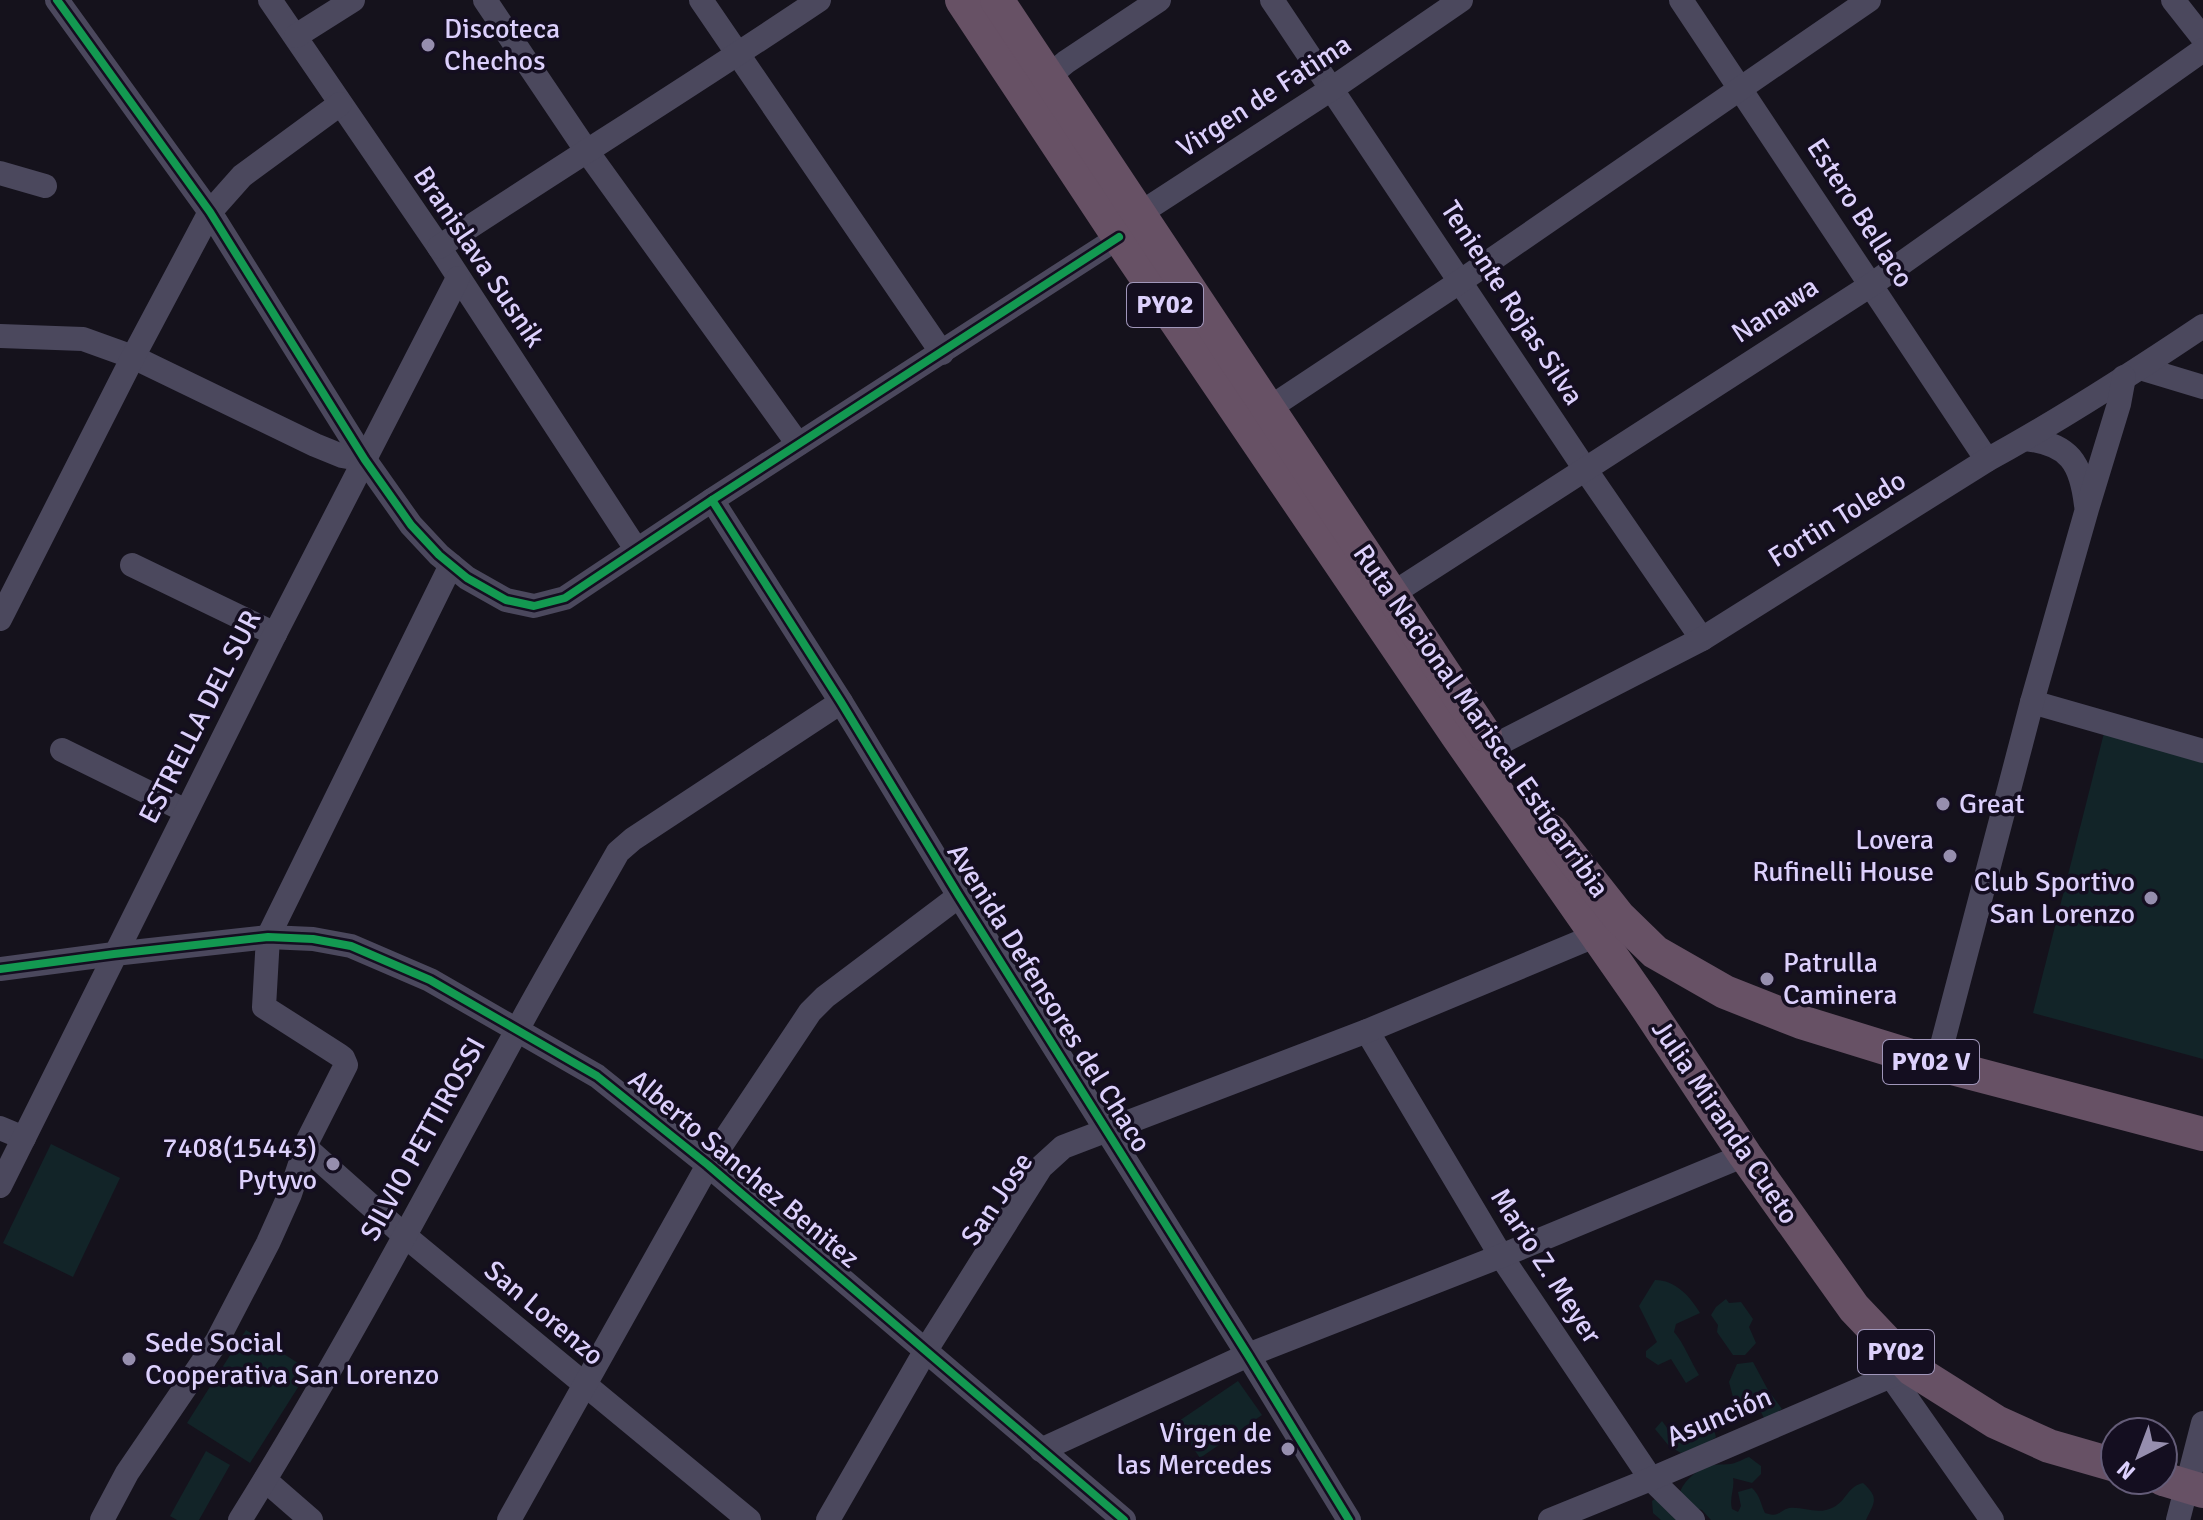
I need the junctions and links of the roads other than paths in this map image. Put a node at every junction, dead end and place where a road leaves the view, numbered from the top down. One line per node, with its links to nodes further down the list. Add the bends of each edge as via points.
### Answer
1 (57, 0): 26 (street, Virgen de Fatima)
2 (270, 0): 15 (street, Branislava Susnik)
3 (353, 0): 15 (street)
4 (485, 0): 23 (street)
5 (701, 0): 18 (street)
6 (819, 0): 18 (street)
7 (962, 0): 27 (highway, Ruta Nacional Mariscal Estigarribia / PY02)
8 (997, 0): 19 (highway, Ruta Nacional Mariscal Estigarribia / PY02)
9 (1159, 0): 19 (street)
10 (1272, 0): 20 (street, Teniente Rojas Silva)
11 (1461, 0): 20 (street, Virgen de Fatima)
12 (1681, 0): 21 (street, Estero Bellaco)
13 (1869, 0): 21 (street)
14 (2173, 0): 16 (street)
15 (296, 36): 22 (street, Branislava Susnik)
16 (2203, 38)
17 (2203, 50): 31 (street, Nanawa)
18 (738, 54): 23 (street); 34 (street)
19 (1048, 77): 27 (highway, Ruta Nacional Mariscal Estigarribia / PY02)
20 (1333, 88): 27 (street, Virgen de Fatima); 30 (street, Teniente Rojas Silva)
21 (1742, 89): 30 (street); 31 (street, Estero Bellaco)
22 (340, 104): 26 (street, via 242,176); 28 (street, Branislava Susnik)
23 (586, 150): 28 (street); 40 (street)
24 (0, 173): 25 (street)
25 (45, 186)
26 (210, 212): 35 (street); 41 (street, Virgen de Fatima)
27 (1129, 226): 34 (street, Virgen de Fatima); 38 (highway, Ruta Nacional Mariscal Estigarribia / PY02); 50 (highway, Ruta Nacional Mariscal Estigarribia / PY02)
28 (439, 247): 29 (street, Branislava Susnik)
29 (458, 278): 41 (street, ESTRELLA DEL SUR); 46 (street, Branislava Susnik)
30 (1461, 281): 38 (street); 43 (street, Teniente Rojas Silva)
31 (1871, 285): 42 (street, Estero Bellaco); 43 (street, Nanawa)
32 (2203, 326): 36 (street, Fortin Toledo)
33 (0, 336): 35 (street, via 83,339)
34 (942, 353): 40 (street, Virgen de Fatima)
35 (133, 357): 41 (street, via 315,445); 49 (street)
36 (2132, 373): 37 (street); 39 (street, Fortin Toledo); 45 (street)
37 (2203, 387)
38 (1268, 409): 50 (highway, Ruta Nacional Mariscal Estigarribia / PY02)
39 (2025, 439): 42 (street, Fortin Toledo); 45 (street, via 2061,448 2079,472)
40 (798, 444): 44 (street, Virgen de Fatima)
41 (365, 460): 48 (street, Virgen de Fatima, via 411,525); 52 (street, ESTRELLA DEL SUR)
42 (1987, 460): 53 (street, Fortin Toledo)
43 (1585, 469): 50 (street, Nanawa); 53 (street, Teniente Rojas Silva)
44 (712, 500): 46 (street, Virgen de Fatima); 54 (street, Avenida Defensores del Chaco)
45 (2087, 509): 55 (street)
46 (636, 549): 48 (street, Virgen de Fatima, via 565,598 534,606 506,600)
47 (132, 565): 52 (street)
48 (451, 565): 62 (street)
49 (7, 589): 51 (street)
50 (1381, 601): 56 (highway, Ruta Nacional Mariscal Estigarribia / PY02); 61 (highway, Ruta Nacional Mariscal Estigarribia / PY02, via 1457,735)
51 (0, 619)
52 (275, 634): 59 (street, ESTRELLA DEL SUR)
53 (1702, 639): 56 (street, Fortin Toledo)
54 (841, 702): 60 (street, Avenida Defensores del Chaco); 67 (street, SILVIO PETTIROSSI, via 618,852)
55 (2032, 702): 58 (street); 69 (street)
56 (1492, 747): 61 (highway, Ruta Nacional Mariscal Estigarribia / PY02)
57 (62, 750): 59 (street)
58 (2203, 751)
59 (186, 811): 63 (street, ESTRELLA DEL SUR)
60 (959, 896): 71 (street, Avenida Defensores del Chaco); 76 (street, via 810,1012)
61 (1608, 926): 64 (highway, Ruta Nacional Mariscal Estigarribia / PY02); 66 (highway, Julia Miranda Cueto / PY02); 68 (street, San Jose)
62 (268, 937): 63 (street, Alberto Sanchez Benitez); 67 (street, Alberto Sanchez Benitez, via 351,946 430,980); 74 (street, via 264,1007 341,1056 346,1065)
63 (114, 954): 65 (street, Alberto Sanchez Benitez); 73 (street, ESTRELLA DEL SUR)
64 (1670, 962): 66 (highway); 69 (highway, Ruta Nacional Mariscal Estigarribia / PY02 V, via 1725,992 1801,1022)
65 (0, 969)
66 (1642, 1000): 75 (highway, Julia Miranda Cueto / PY02)
67 (517, 1029): 76 (street, Alberto Sanchez Benitez, via 597,1076); 78 (street, SILVIO PETTIROSSI)
68 (1367, 1031): 71 (street, San Jose); 79 (street, Mario Z. Meyer)
69 (1937, 1064): 72 (highway, Ruta Nacional Mariscal Estigarribia / PY02 V)
70 (0, 1128): 73 (street)
71 (1106, 1130): 80 (street, San Jose, via 1063,1147 1041,1167); 81 (street, Avenida Defensores del Chaco)
72 (2203, 1134)
73 (24, 1138): 77 (street, ESTRELLA DEL SUR)
74 (305, 1147): 78 (street, San Lorenzo); 91 (street, via 268,1243 217,1341 127,1473)
75 (1745, 1155): 79 (street); 82 (highway, Julia Miranda Cueto / PY02)
76 (708, 1165): 80 (street, Alberto Sanchez Benitez); 83 (street)
77 (0, 1186)
78 (405, 1236): 83 (street, San Lorenzo); 88 (street, SILVIO PETTIROSSI)
79 (1501, 1256): 81 (street); 87 (street, Mario Z. Meyer)
80 (926, 1350): 85 (street, Alberto Sanchez Benitez); 96 (street, San Jose)
81 (1248, 1355): 85 (street); 97 (street, Avenida Defensores del Chaco)
82 (1902, 1373): 86 (highway, Julia Miranda Cueto / PY02, via 2049,1446); 87 (street, Asunción); 100 (street, Julia Miranda Cueto)
83 (585, 1386): 94 (street); 95 (street, San Lorenzo)
84 (2203, 1423): 89 (street)
85 (1041, 1450): 90 (street, Alberto Sanchez Benitez)
86 (2099, 1460)
87 (1651, 1479): 98 (street, Asunción); 99 (street, Mario Z. Meyer)
88 (265, 1480): 92 (street, SILVIO PETTIROSSI); 93 (street)
89 (2184, 1486): 101 (street)
90 (1121, 1519)
91 (102, 1520)
92 (240, 1520)
93 (311, 1520)
94 (509, 1520)
95 (749, 1520)
96 (828, 1520)
97 (1349, 1520)
98 (1550, 1520)
99 (1693, 1520)
100 (1992, 1520)
101 (2178, 1520)

